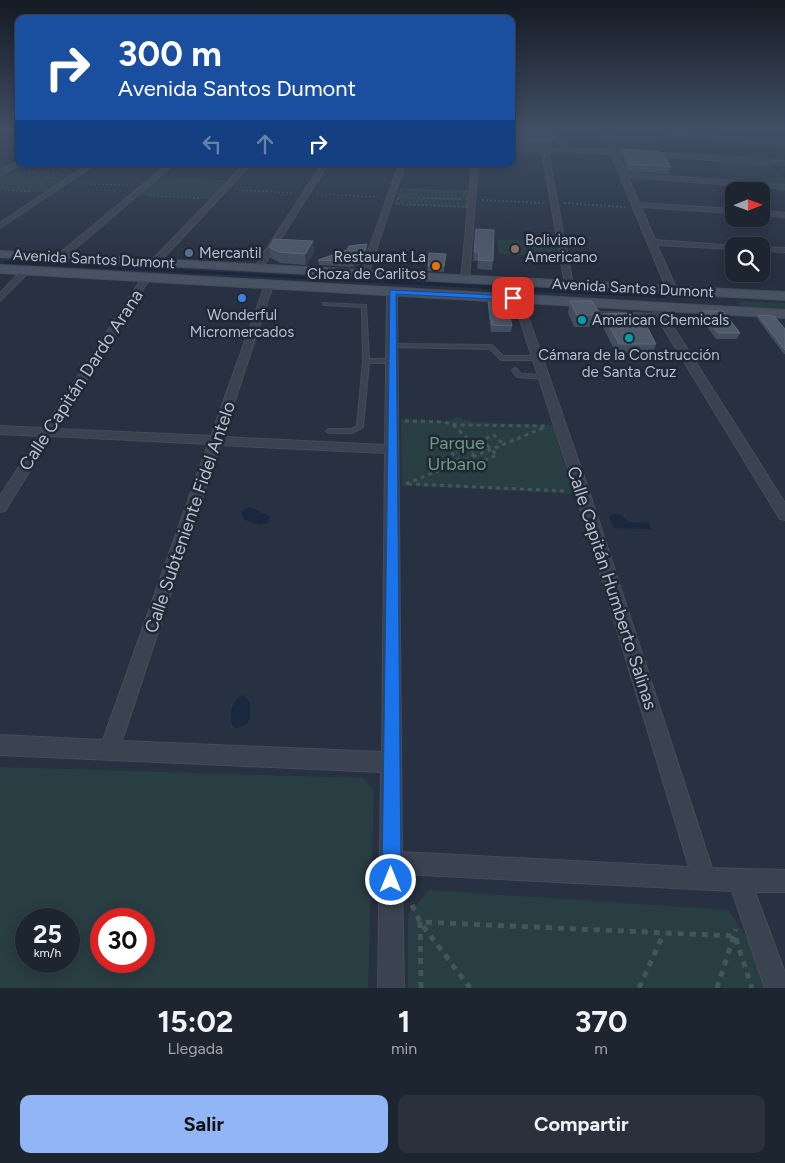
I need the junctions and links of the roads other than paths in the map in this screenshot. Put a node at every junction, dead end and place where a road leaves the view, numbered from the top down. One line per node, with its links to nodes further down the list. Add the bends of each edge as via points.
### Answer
1 (76, 175): 15 (street)
2 (157, 175): 22 (street)
3 (237, 175): 24 (street)
4 (318, 175): 25 (street)
5 (400, 175): 28 (street, via 395,197)
6 (473, 175): 30 (street)
7 (550, 175): 32 (street)
8 (624, 175): 11 (street)
9 (626, 175): 10 (street)
10 (785, 186)
11 (638, 206): 12 (street); 16 (street)
12 (725, 211)
13 (770, 214): 14 (street)
14 (785, 215)
15 (0, 226)
16 (654, 242): 17 (street); 33 (street)
17 (725, 246)
18 (770, 249): 19 (street)
19 (785, 250)
20 (0, 254): 21 (main road, Avenida Santos Dumont)
21 (39, 257): 22 (main road, Avenida Santos Dumont); 23 (main road)
22 (59, 258): 24 (main road, Avenida Santos Dumont)
23 (0, 260)
24 (154, 263): 25 (main road, Avenida Santos Dumont)
25 (258, 268): 28 (main road, Avenida Santos Dumont)
26 (0, 269): 27 (main road, Avenida Santos Dumont)
27 (26, 271): 29 (main road, Avenida Santos Dumont); 38 (street)
28 (364, 274): 30 (main road, Avenida Santos Dumont)
29 (146, 278): 31 (main road, Avenida Santos Dumont); 52 (street, Calle Capitán Dardo Arana)
30 (465, 280): 32 (main road, Avenida Santos Dumont)
31 (268, 285): 34 (main road, Avenida Santos Dumont); 53 (street, Calle Subteniente Fidel Antelo)
32 (569, 285): 33 (main road, Avenida Santos Dumont)
33 (672, 290): 35 (main road, Avenida Santos Dumont)
34 (392, 292): 39 (main road, Avenida Santos Dumont); 45 (street)
35 (708, 292): 36 (main road, Avenida Santos Dumont); 41 (main road, via 718,299 718,304)
36 (771, 295): 37 (main road, Avenida Santos Dumont); 43 (main road, via 726,299 727,304)
37 (785, 296)
38 (0, 298)
39 (518, 298): 42 (main road, Avenida Santos Dumont); 46 (street, Calle Capitán Humberto Salinas)
40 (325, 304): 47 (lane, via 364,306)
41 (677, 307): 42 (main road, Avenida Santos Dumont); 43 (main road, Avenida Santos Dumont)
42 (658, 310): 56 (street)
43 (736, 310): 44 (main road, Avenida Santos Dumont)
44 (785, 314)
45 (392, 354): 46 (lane, via 491,347 502,358); 47 (lane); 54 (street)
46 (538, 358): 49 (street, Calle Capitán Humberto Salinas)
47 (366, 361): 51 (lane, via 360,427 352,431)
48 (515, 370): 49 (lane, via 520,376)
49 (544, 377): 61 (street, Calle Capitán Humberto Salinas)
50 (0, 430): 52 (street)
51 (329, 431)
52 (47, 433): 53 (street); 55 (street, Calle Capitán Dardo Arana)
53 (216, 441): 54 (street); 58 (street, Calle Subteniente Fidel Antelo)
54 (392, 450): 59 (street, via 399,484)
55 (0, 506)
56 (785, 514)
57 (0, 744): 58 (street)
58 (110, 748): 59 (street)
59 (390, 762): 60 (street)
60 (391, 862): 61 (street); 64 (street)
61 (704, 879): 62 (street)
62 (740, 881): 63 (street); 65 (street)
63 (785, 881)
64 (391, 988)
65 (778, 988)

